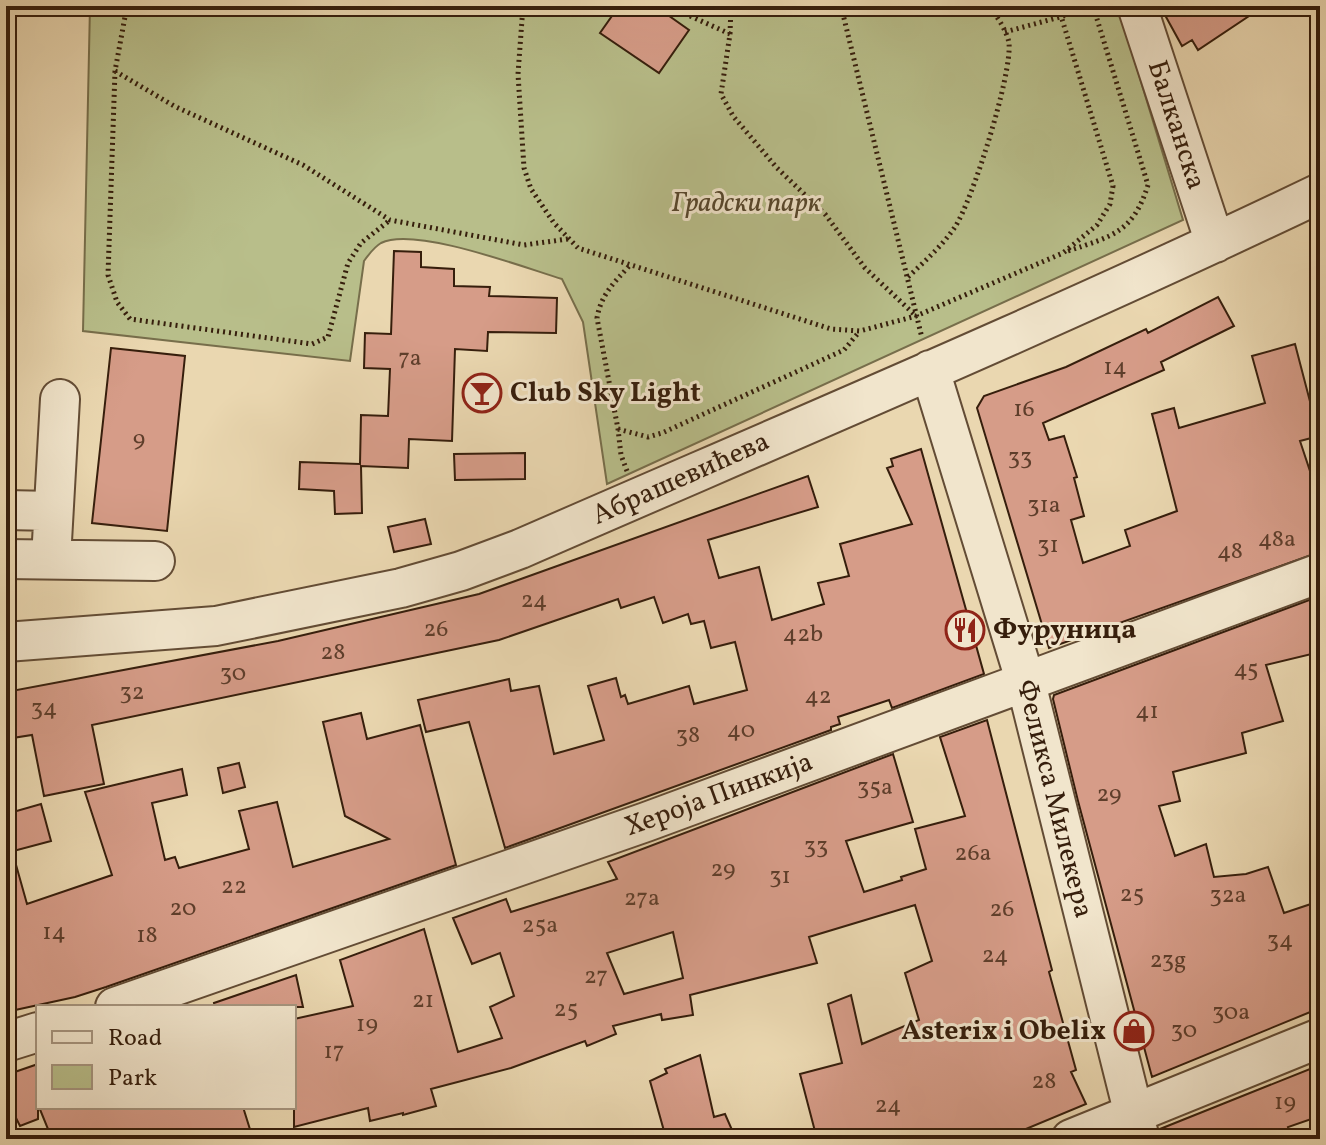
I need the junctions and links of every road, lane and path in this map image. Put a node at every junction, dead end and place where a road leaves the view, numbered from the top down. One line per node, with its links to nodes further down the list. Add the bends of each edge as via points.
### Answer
1 (127, 6): 13 (path)
2 (523, 6): 16 (path, via 518,74 524,168 531,189)
3 (675, 6): 12 (path)
4 (731, 6): 12 (path)
5 (841, 6): 20 (path)
6 (988, 6): 11 (path)
7 (1058, 6): 10 (path)
8 (1137, 6): 17 (street, Балканска)
9 (1093, 7): 10 (path); 18 (path, via 1148,185 1140,209 1123,228)
10 (1061, 15): 11 (path); 18 (path, via 1113,186 1110,204 1097,225)
11 (1005, 32): 20 (path, via 1009,60 1002,94 964,212)
12 (730, 34): 21 (path, via 721,94 733,116 825,214 865,268)
13 (115, 71): 15 (path, via 174,106 303,165); 15 (path, via 108,275 117,302 130,319 312,344 328,337 348,263 361,243)
14 (1320, 193): 17 (street, Абрашевићева)
15 (390, 220): 16 (path, via 524,245)
16 (569, 238): 19 (path, via 578,248)
17 (1215, 243): 23 (street, Абрашевићева)
18 (1063, 253): 21 (path)
19 (630, 265): 22 (path, via 831,329); 25 (path, via 607,290 597,318)
20 (908, 278): 21 (path)
21 (916, 316): 22 (path); 23 (path)
22 (860, 331): 25 (path, via 844,350 662,433 648,437)
23 (930, 370): 26 (street, Абрашевићева); 34 (street, Феликса Милекера)
24 (60, 399): 28 (street)
25 (618, 429): 26 (path, via 621,455)
26 (637, 498): 33 (street, Абрашевићева, via 491,560 401,588 216,626)
27 (6, 510): 28 (street)
28 (53, 511): 30 (street)
29 (6, 559): 30 (street)
30 (51, 559): 31 (street)
31 (155, 561)
32 (1320, 573): 34 (street, Хероја Пинкија)
33 (6, 642)
34 (1026, 683): 35 (street, Хероја Пинкија); 39 (street, Феликса Милекера)
35 (121, 1005)
36 (36, 1033): 38 (street)
37 (1320, 1038): 39 (street)
38 (6, 1042)
39 (1137, 1127): 40 (street)
40 (1071, 1139)

